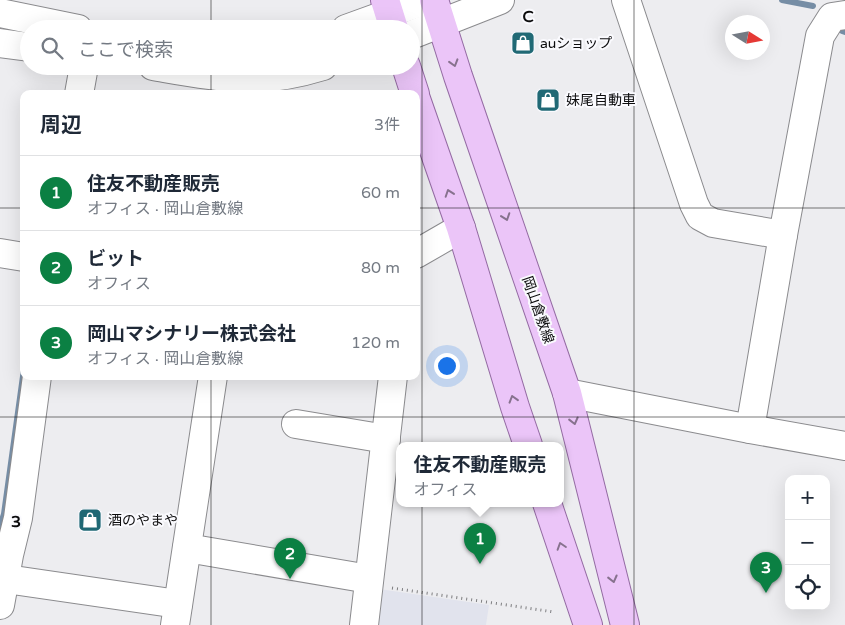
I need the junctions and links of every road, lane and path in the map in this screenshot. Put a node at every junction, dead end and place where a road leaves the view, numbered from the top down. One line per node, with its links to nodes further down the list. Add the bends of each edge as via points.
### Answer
1 (426, 0): 6 (street)
2 (500, 0): 4 (street)
3 (626, 0): 22 (street, via 700,216 713,223)
4 (438, 12): 10 (street); 29 (main road, 岡山倉敷線, one-way to 29)
5 (0, 13): 8 (street)
6 (389, 14): 9 (street)
7 (845, 15): 22 (street, via 832,17 820,36)
8 (34, 20)
9 (372, 20)
10 (420, 27)
11 (0, 43): 12 (street)
12 (20, 46)
13 (82, 75): 18 (street)
14 (209, 75): 17 (street)
15 (282, 75): 17 (street)
16 (409, 75): 19 (main road)
17 (257, 79)
18 (80, 90)
19 (413, 90)
20 (420, 110): 21 (main road, one-way to 20)
21 (462, 228): 23 (street); 33 (main road, one-way to 21)
22 (783, 235): 31 (street)
23 (420, 252)
24 (0, 253): 25 (street)
25 (20, 256)
26 (36, 380): 38 (street, via 18,518)
27 (212, 380): 36 (street)
28 (393, 380): 32 (street)
29 (567, 393): 31 (street); 43 (main road, 岡山倉敷線, one-way to 43)
30 (296, 424): 32 (street)
31 (750, 429): 34 (street)
32 (386, 439): 37 (street)
33 (527, 442)
34 (845, 446)
35 (548, 507): 42 (main road, one-way to 35)
36 (187, 548): 37 (street); 40 (street)
37 (369, 582): 39 (path); 41 (street)
38 (2, 588): 40 (street)
39 (554, 612)
40 (176, 615)
41 (364, 625)
42 (588, 625)
43 (625, 625)

